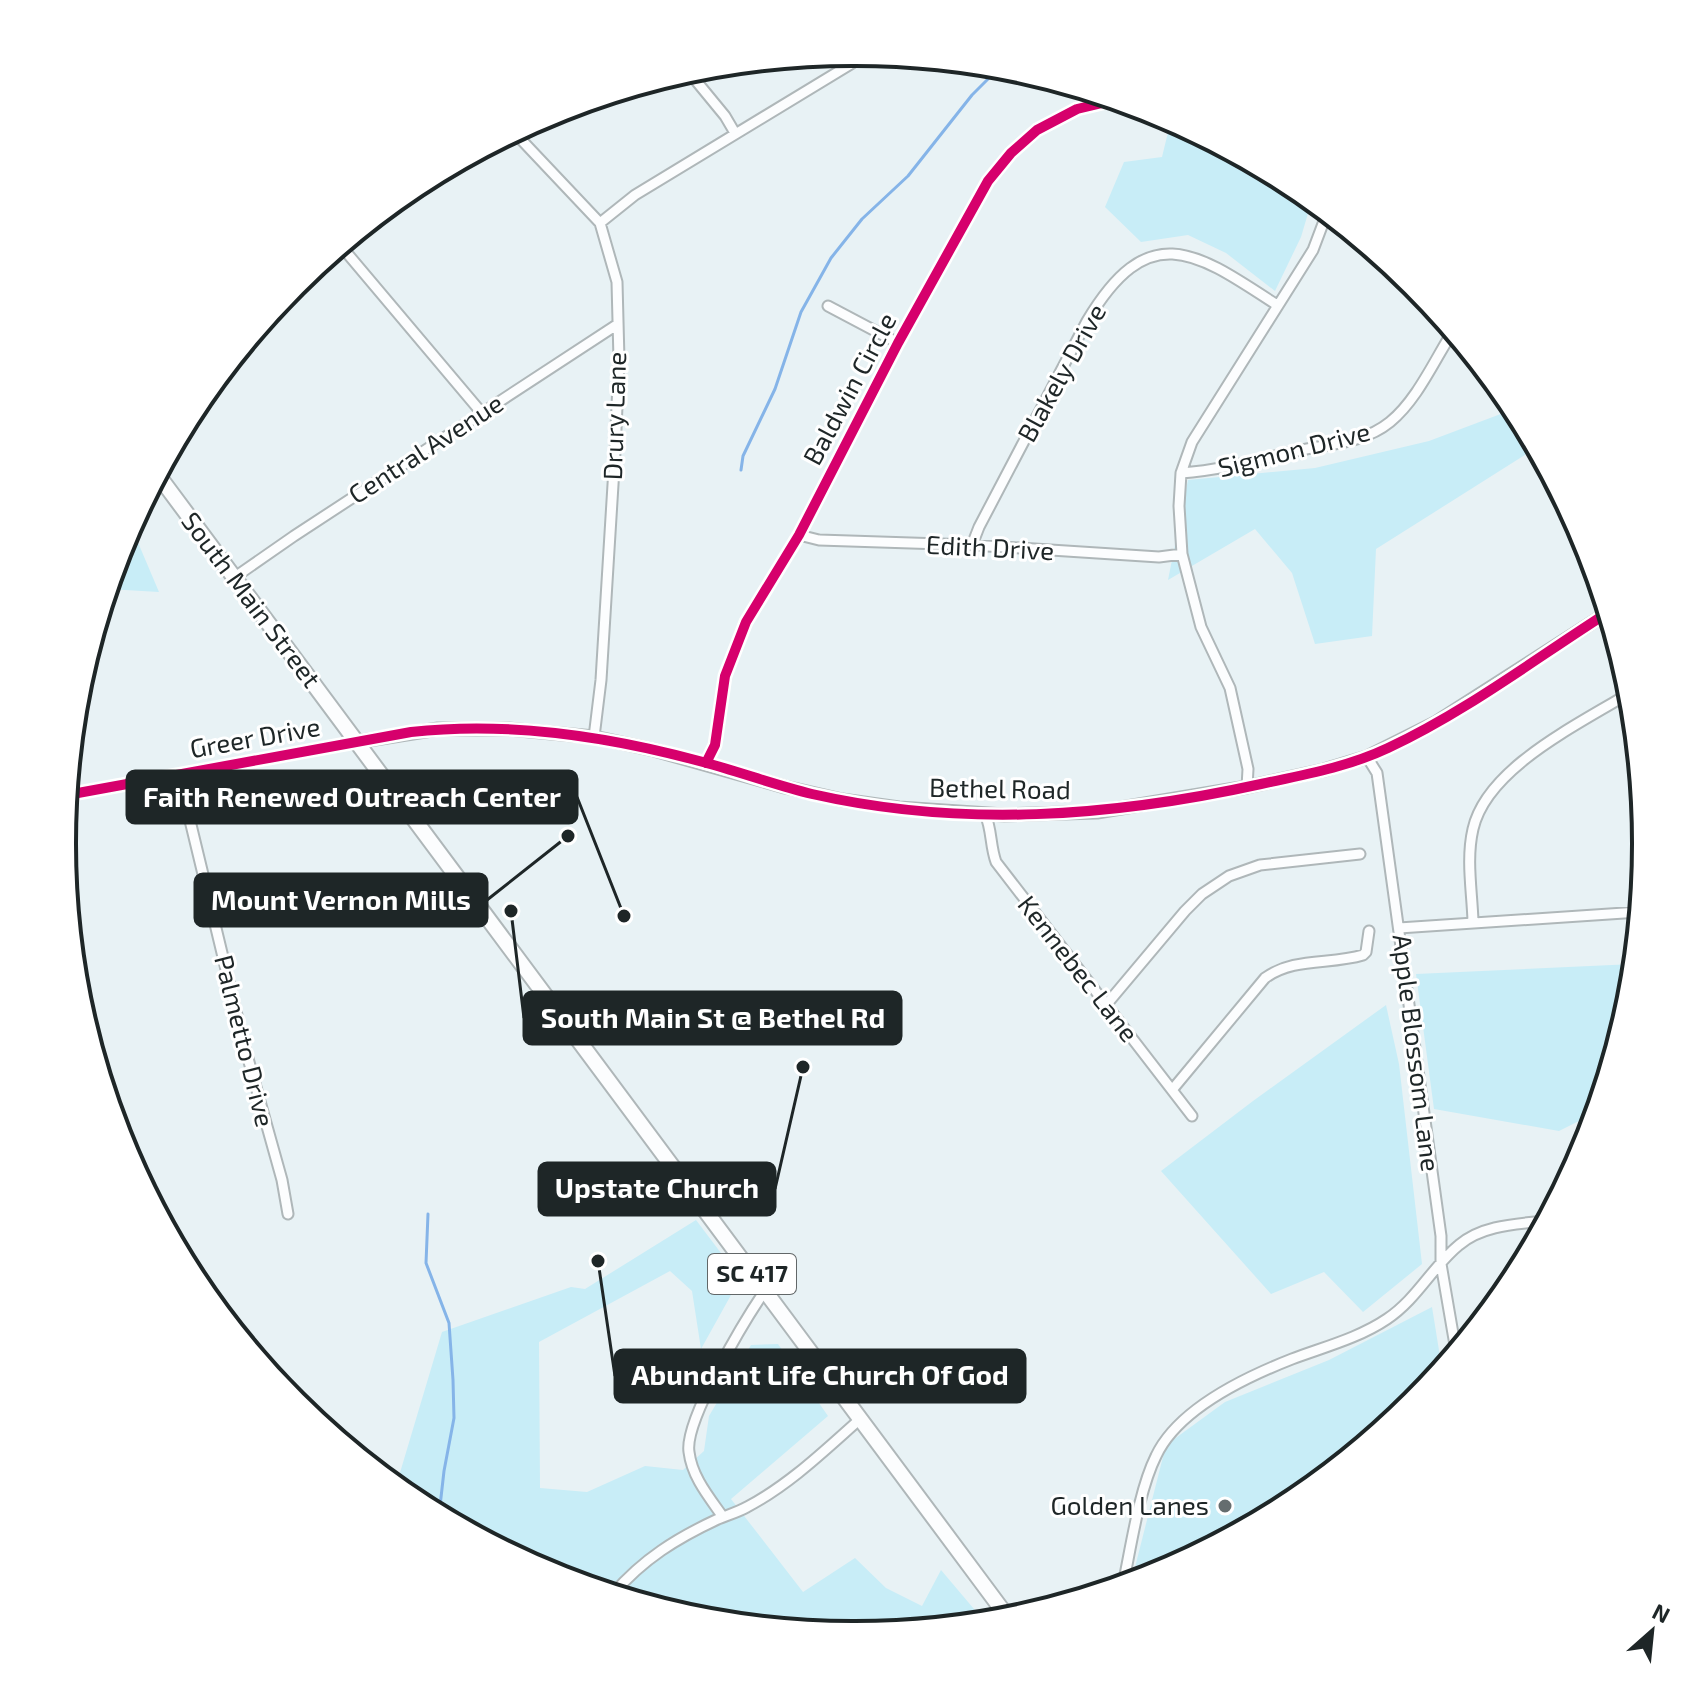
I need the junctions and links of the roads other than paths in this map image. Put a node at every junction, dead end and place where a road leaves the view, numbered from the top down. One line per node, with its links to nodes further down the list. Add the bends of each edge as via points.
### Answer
1 (847, 66): 4 (street)
2 (697, 82): 4 (street)
3 (1096, 105): 13 (street, Baldwin Circle, via 1056,118 1005,160)
4 (735, 133): 6 (street)
5 (522, 141): 6 (street, Drury Lane)
6 (600, 223): 11 (street, Drury Lane, via 617,282)
7 (1323, 224): 9 (street, via 1313,250)
8 (348, 254): 14 (street)
9 (1277, 305): 15 (street, via 1192,442); 18 (street, Blakely Drive, via 1190,255 1159,255 1126,272 1087,321)
10 (828, 306): 13 (street)
11 (618, 324): 14 (street, Central Avenue); 23 (street, Drury Lane, via 615,452)
12 (1447, 341): 15 (street, Sigmon Drive, via 1403,409 1371,434 1216,471)
13 (898, 343): 17 (street, Baldwin Circle)
14 (481, 412): 20 (street, Central Avenue)
15 (1181, 473): 19 (street)
16 (165, 485): 20 (main road, South Main Street / SC 417)
17 (799, 535): 18 (street, Edith Drive); 26 (street, Baldwin Circle, via 746,622 725,676 715,745)
18 (972, 545): 19 (street, Edith Drive)
19 (1182, 554): 28 (street, via 1201,627 1230,688 1248,769)
20 (235, 577): 24 (main road, South Main Street / SC 417)
21 (1598, 619): 25 (street, Bethel Road, via 1435,723)
22 (1618, 700): 33 (street, via 1528,757 1491,792 1477,815 1471,840)
23 (594, 737): 24 (street, Bethel Road, via 466,728); 26 (street, Bethel Road)
24 (356, 742): 27 (street, Greer Drive); 42 (main road, South Main Street / SC 417)
25 (1367, 757): 28 (street, Bethel Road); 34 (street, Apple Blossom Lane, via 1377,773)
26 (706, 763): 30 (street, Bethel Road, via 842,800)
27 (179, 775): 29 (street, Greer Drive); 39 (street, Palmetto Drive)
28 (1247, 787): 30 (street, Bethel Road, via 1097,812)
29 (78, 793)
30 (985, 814): 36 (street, Kennebec Lane, via 996,862)
31 (1360, 854): 36 (street, via 1260,865 1229,876 1185,911)
32 (1628, 913): 33 (street)
33 (1473, 921): 34 (street)
34 (1399, 928): 41 (street, Apple Blossom Lane)
35 (1369, 931): 37 (street, via 1363,955 1294,965 1265,978)
36 (1106, 1005): 37 (street, Kennebec Lane)
37 (1172, 1090): 38 (street, Kennebec Lane)
38 (1192, 1116)
39 (288, 1214)
40 (1532, 1223): 41 (street, via 1482,1232 1460,1244)
41 (1441, 1264): 43 (street, Apple Blossom Lane); 46 (street, via 1413,1298 1384,1321 1228,1390 1179,1424 1151,1466)
42 (764, 1292): 44 (main road, South Main Street / SC 417); 45 (street, via 690,1435 692,1465)
43 (1454, 1338)
44 (859, 1420): 45 (street, via 777,1488); 48 (main road, SC 417)
45 (723, 1517): 47 (street, via 657,1552)
46 (1126, 1572)
47 (622, 1585)
48 (1000, 1607)

